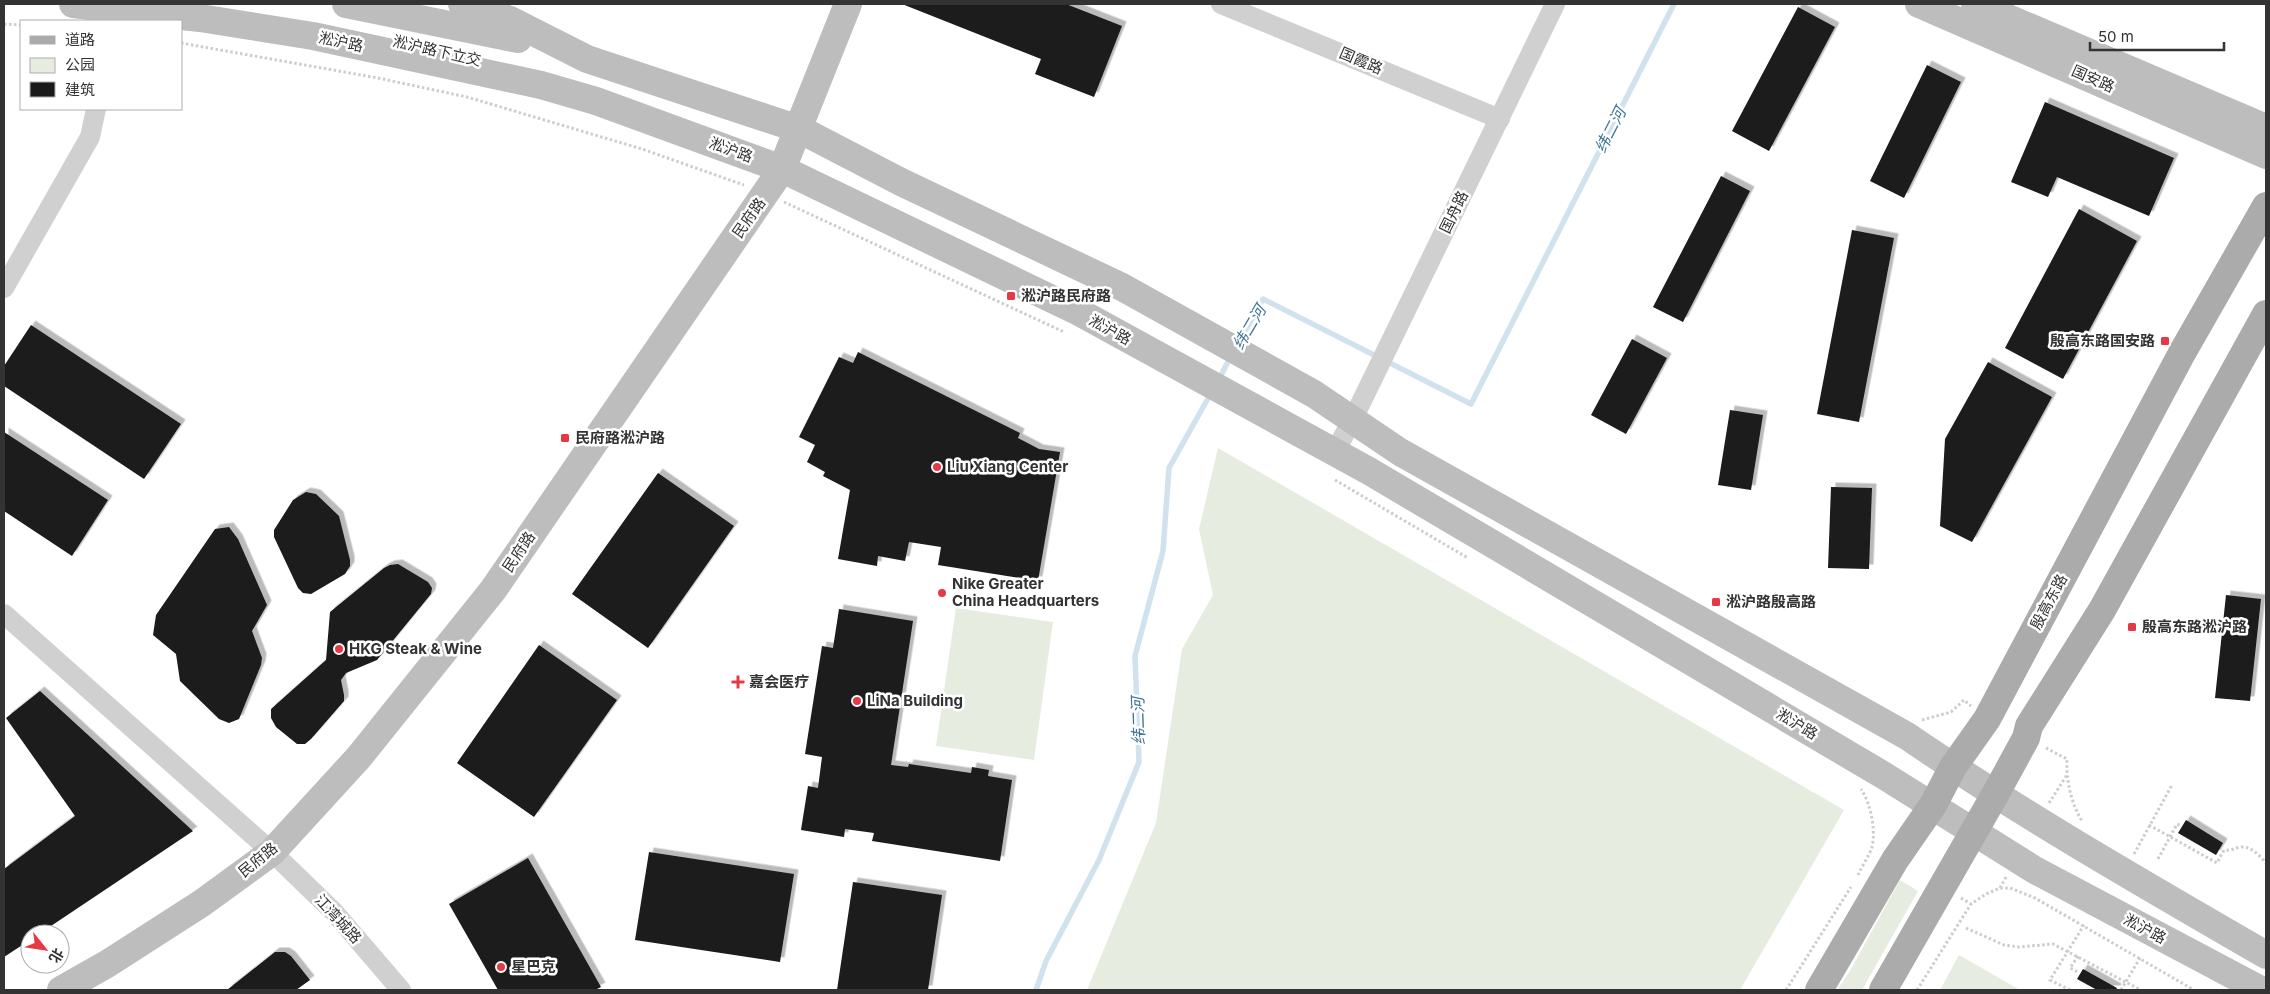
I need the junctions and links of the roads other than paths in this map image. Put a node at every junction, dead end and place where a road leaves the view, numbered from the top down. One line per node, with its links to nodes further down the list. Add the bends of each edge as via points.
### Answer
1 (73, 4): 9 (main road, 淞沪路)
2 (346, 4): 11 (main road, 淞沪路下立交, via 511,37)
3 (462, 4): 11 (main road, via 510,20)
4 (848, 4): 16 (main road, 民府路)
5 (1221, 4): 14 (street, 国霞路)
6 (1555, 4): 14 (street, 国舟路)
7 (1919, 4): 17 (main road, 国安路)
8 (1975, 4): 15 (main road, 国安路)
9 (114, 11): 12 (main road, 淞沪路, via 200,18 313,36)
10 (243, 15): 12 (main road, 淞沪路下立交, via 422,46 514,70)
11 (587, 59): 16 (main road)
12 (596, 101): 18 (main road, 淞沪路)
13 (96, 110): 20 (street, via 90,137)
14 (1500, 119): 22 (street, 国舟路)
15 (2266, 128)
16 (799, 129): 18 (main road, 民府路); 22 (main road, via 901,182 1122,287)
17 (2266, 155)
18 (782, 169): 23 (main road, 淞沪路, via 1079,312); 29 (main road, 民府路, via 494,590 359,757)
19 (2266, 206): 25 (main road, 殷高东路, via 2177,361 1987,719)
20 (4, 288)
21 (2266, 314): 26 (main road, via 2102,610 2029,726 2026,738)
22 (1353, 419): 23 (street); 25 (main road, via 1400,452 1907,736)
23 (1335, 452): 27 (main road, 淞沪路)
24 (4, 614): 29 (street, 江湾城路)
25 (1953, 768): 26 (main road); 27 (main road, 殷高东路)
26 (1996, 793): 28 (main road); 30 (main road)
27 (1933, 805): 28 (main road, 淞沪路); 33 (main road, 殷高东路, via 1895,860)
28 (1974, 832): 34 (main road); 35 (main road, 淞沪路, via 2033,869)
29 (272, 852): 31 (main road, 民府路, via 202,903); 32 (street, 江湾城路, via 334,912)
30 (2266, 955)
31 (61, 990)
32 (401, 990)
33 (1819, 990)
34 (1883, 990)
35 (2261, 990)

